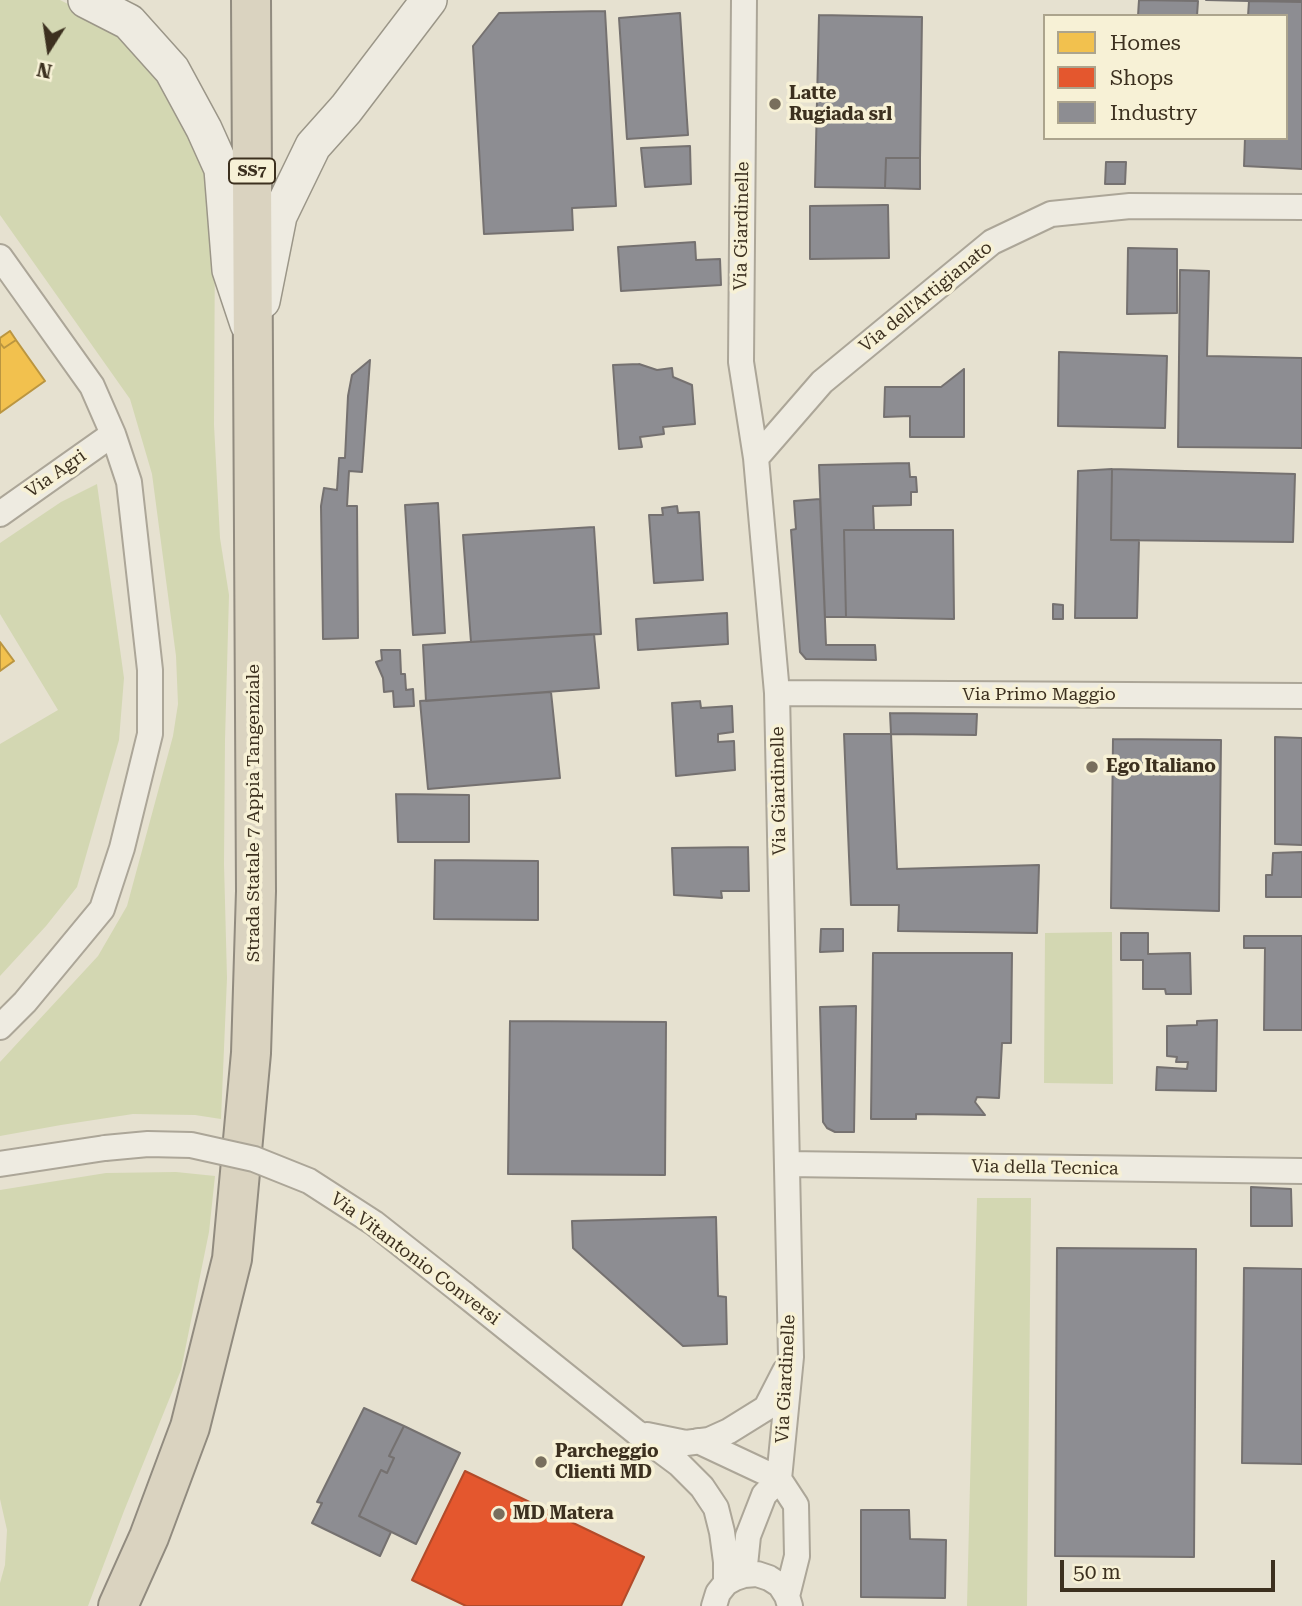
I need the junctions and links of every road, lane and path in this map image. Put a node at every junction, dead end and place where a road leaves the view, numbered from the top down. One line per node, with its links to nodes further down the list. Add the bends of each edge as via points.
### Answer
1 (86, 0): 7 (street, via 129,22 172,70 204,129 222,169 230,270)
2 (251, 0): 7 (highway, Strada Statale 7 Appia Tangenziale / SS7)
3 (429, 0): 7 (street, via 313,146 279,216)
4 (744, 0): 9 (street, Via Giardinelle, via 741,362)
5 (1302, 207): 9 (street, Via dell'Artigianato, via 1130,205 1051,214 992,242 822,382)
6 (0, 257): 8 (street, via 92,386)
7 (254, 342): 23 (highway, Strada Statale 7 Appia Tangenziale, via 256,891 251,1053 232,1259 190,1427)
8 (113, 434): 10 (street, Via Agri); 13 (street, via 129,482 150,670 150,734 102,909)
9 (756, 458): 11 (street, Via Giardinelle)
10 (0, 514)
11 (776, 693): 12 (street, Via Primo Maggio); 15 (street, Via Giardinelle)
12 (1302, 696)
13 (0, 1027)
14 (0, 1164): 18 (street, Via Vitantonio Conversi, bridge, via 106,1148 191,1145 254,1159 310,1181 374,1223)
15 (787, 1164): 16 (street, Via della Tecnica); 17 (street, Via Giardinelle)
16 (1302, 1171)
17 (792, 1357): 19 (street, Via Vitantonio Conversi, via 766,1408 729,1431); 20 (street, Via Giardinelle)
18 (636, 1432): 19 (street, Via Vitantonio Conversi, via 686,1443); 21 (street, Via Vitantonio Conversi, via 680,1464 702,1487 716,1508 726,1562)
19 (698, 1441): 20 (street)
20 (779, 1479): 21 (street, Via Giardinelle, via 764,1495); 22 (street, via 796,1505 797,1556)
21 (735, 1579): 22 (street, via 757,1574 769,1578 780,1585); 24 (street, via 718,1593)
22 (789, 1601)
23 (118, 1606)
24 (714, 1606)

